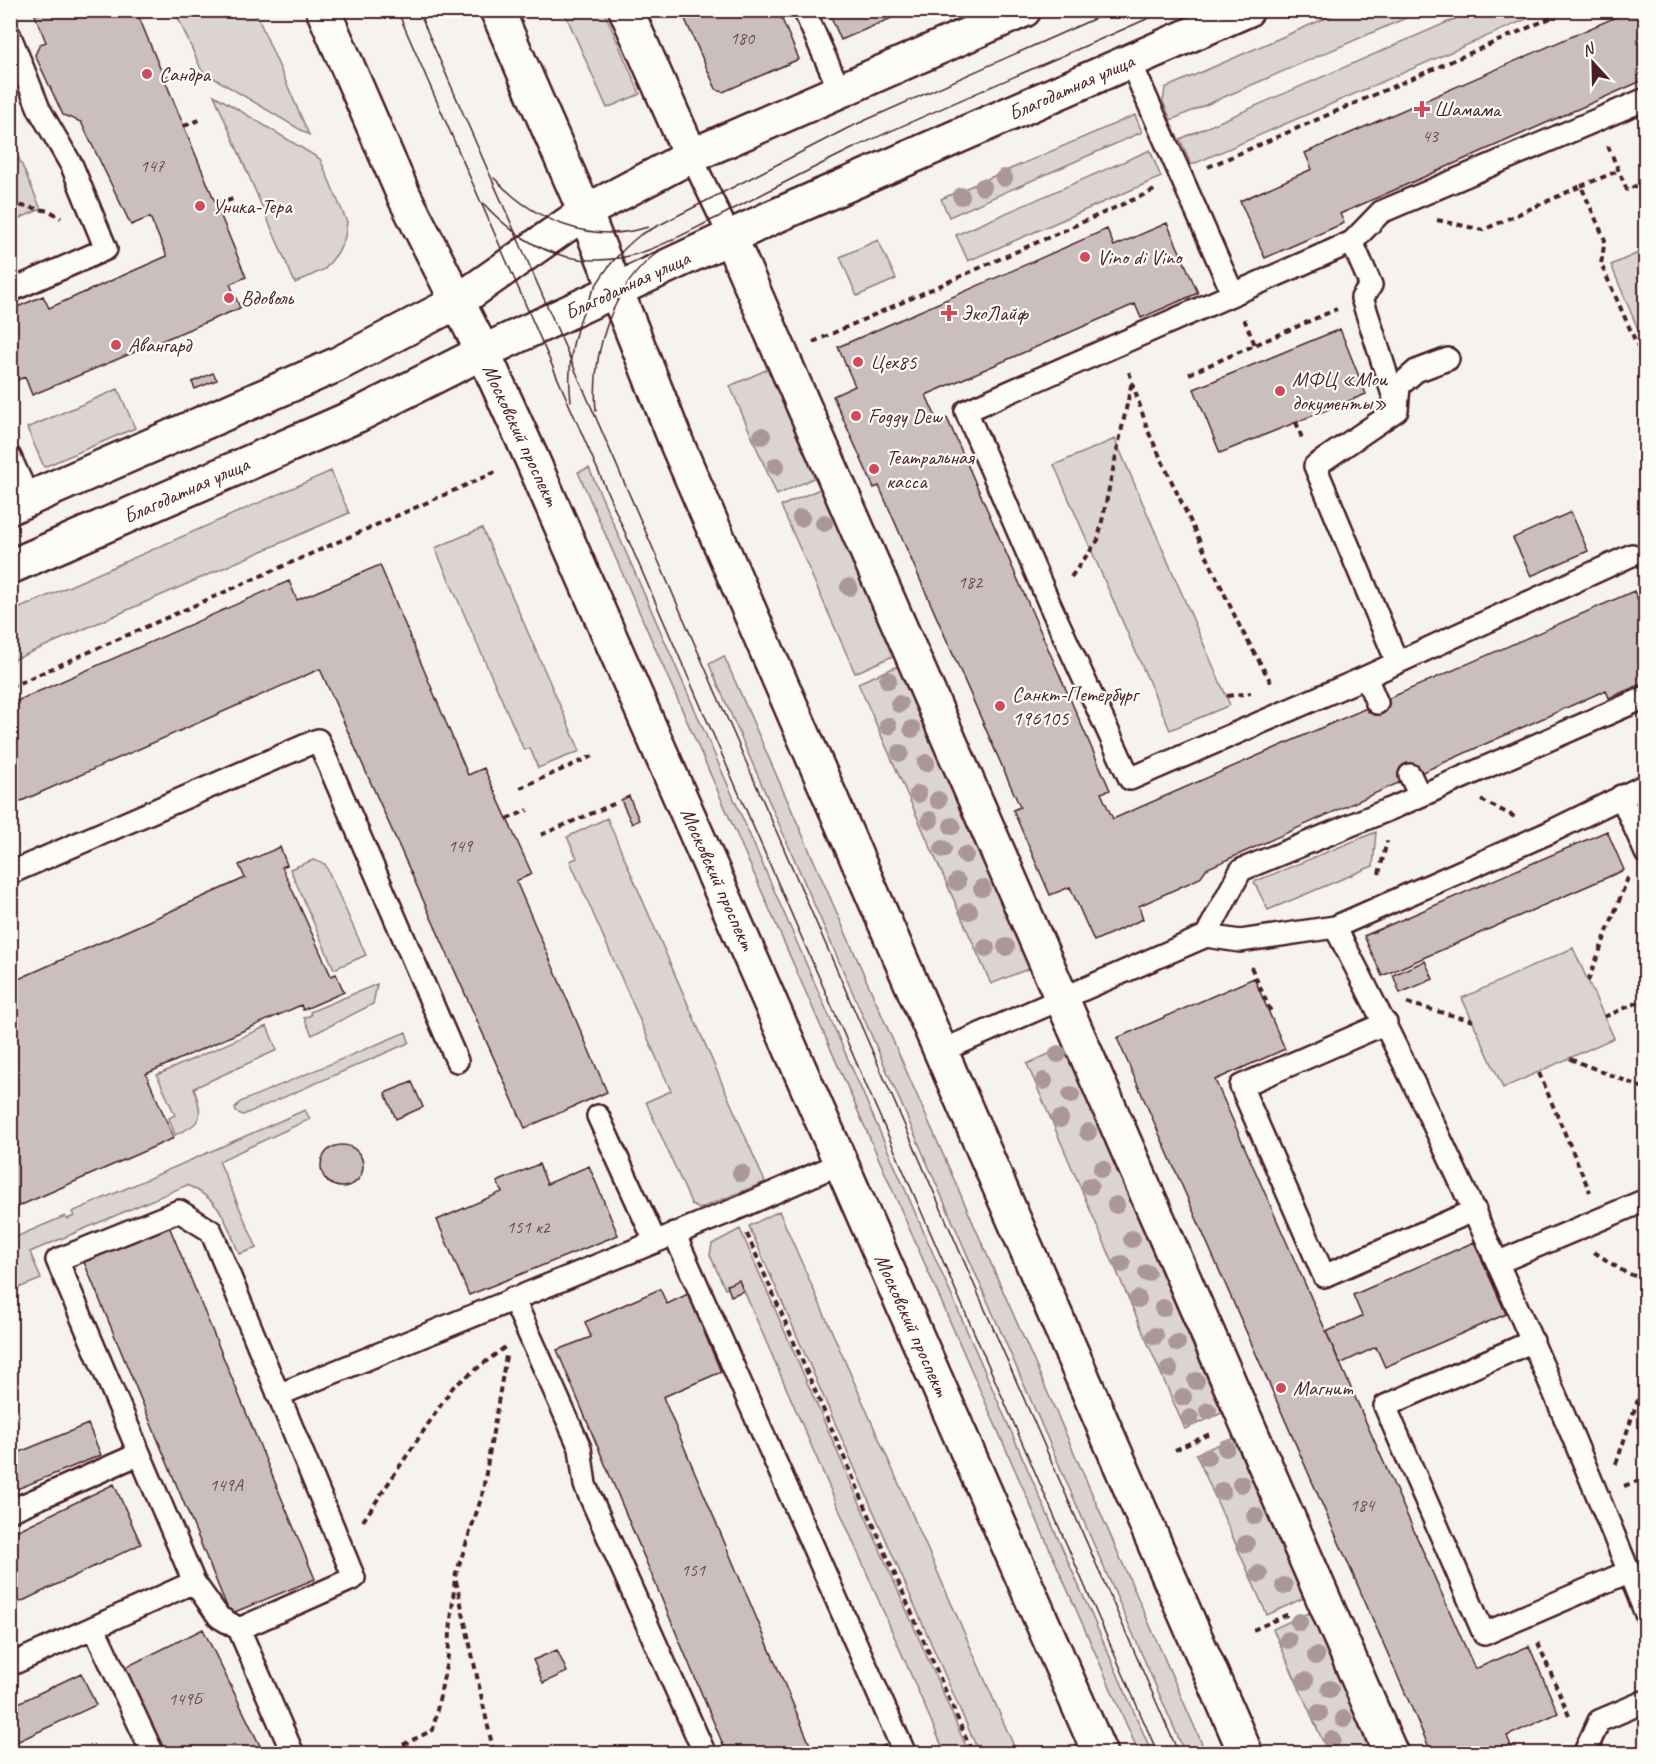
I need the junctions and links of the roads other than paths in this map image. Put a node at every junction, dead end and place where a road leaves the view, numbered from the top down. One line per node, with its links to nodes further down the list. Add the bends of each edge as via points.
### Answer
1 (323, 10): 18 (main road, Московский проспект, via 404,196)
2 (497, 10): 12 (main road)
3 (626, 10): 11 (main road)
4 (804, 10): 9 (lane)
5 (1024, 10): 9 (main road)
6 (1247, 10): 8 (main road, Благодатная улица)
7 (10, 36): 16 (lane, via 35,99 72,166 106,249)
8 (1130, 61): 13 (main road, Благодатная улица); 17 (lane)
9 (840, 91): 11 (main road)
10 (1646, 99): 14 (lane, via 1381,212)
11 (691, 156): 12 (main road); 13 (lane)
12 (585, 212): 15 (main road); 18 (main road)
13 (730, 237): 15 (main road, Благодатная улица); 38 (main road)
14 (1352, 242): 17 (lane); 21 (lane, via 1371,285 1362,298)
15 (616, 290): 19 (main road, Благодатная улица); 40 (main road, via 659,401)
16 (10, 291)
17 (1233, 294): 27 (lane, via 966,411 1130,779)
18 (457, 302): 19 (main road, Московский проспект); 23 (main road, via 336,365)
19 (483, 352): 25 (main road, Благодатная улица, via 358,416); 43 (main road, Московский проспект, via 626,668)
20 (1448, 359): 21 (lane, via 1416,371 1399,386)
21 (1398, 410): 26 (lane, via 1315,466)
22 (10, 457): 23 (lane)
23 (20, 503)
24 (1632, 555): 26 (lane)
25 (10, 567)
26 (1396, 662): 27 (lane)
27 (1366, 677): 29 (lane)
28 (1646, 697): 32 (lane)
29 (1377, 704)
30 (1410, 776): 32 (lane)
31 (1646, 785): 33 (lane)
32 (1420, 796): 37 (lane, via 1241,870)
33 (1621, 796): 34 (lane); 36 (lane, via 1548,833)
34 (1643, 848)
35 (10, 873): 41 (lane, via 318,740)
36 (1335, 927): 37 (lane, via 1240,941); 39 (lane)
37 (1206, 936): 38 (lane)
38 (1063, 999): 40 (lane); 68 (main road)
39 (1386, 1023): 45 (lane); 45 (lane, via 1241,1086 1324,1276)
40 (939, 1052): 67 (main road)
41 (457, 1061)
42 (598, 1116): 47 (lane)
43 (841, 1163): 46 (lane); 66 (main road, Московский проспект)
44 (1646, 1200): 48 (lane)
45 (1475, 1210): 48 (lane)
46 (674, 1233): 47 (lane); 65 (lane)
47 (655, 1241): 49 (lane)
48 (1498, 1262): 50 (lane)
49 (513, 1298): 51 (lane); 64 (lane, via 580,1448 585,1485)
50 (1533, 1341): 54 (lane); 54 (lane, via 1385,1406 1484,1634)
51 (278, 1395): 52 (lane, via 211,1230 179,1211 57,1260); 58 (lane, via 354,1578)
52 (139, 1454): 53 (lane); 55 (lane)
53 (10, 1511)
54 (1628, 1572): 56 (lane)
55 (194, 1582): 57 (lane); 58 (lane, via 219,1617)
56 (1646, 1614)
57 (94, 1628): 59 (lane); 62 (lane)
58 (239, 1629): 63 (lane)
59 (10, 1665)
60 (1646, 1701): 61 (lane, via 1599,1721)
61 (1585, 1753)
62 (153, 1754)
63 (293, 1754)
64 (705, 1754)
65 (905, 1754)
66 (1100, 1754)
67 (1246, 1754)
68 (1391, 1754)

